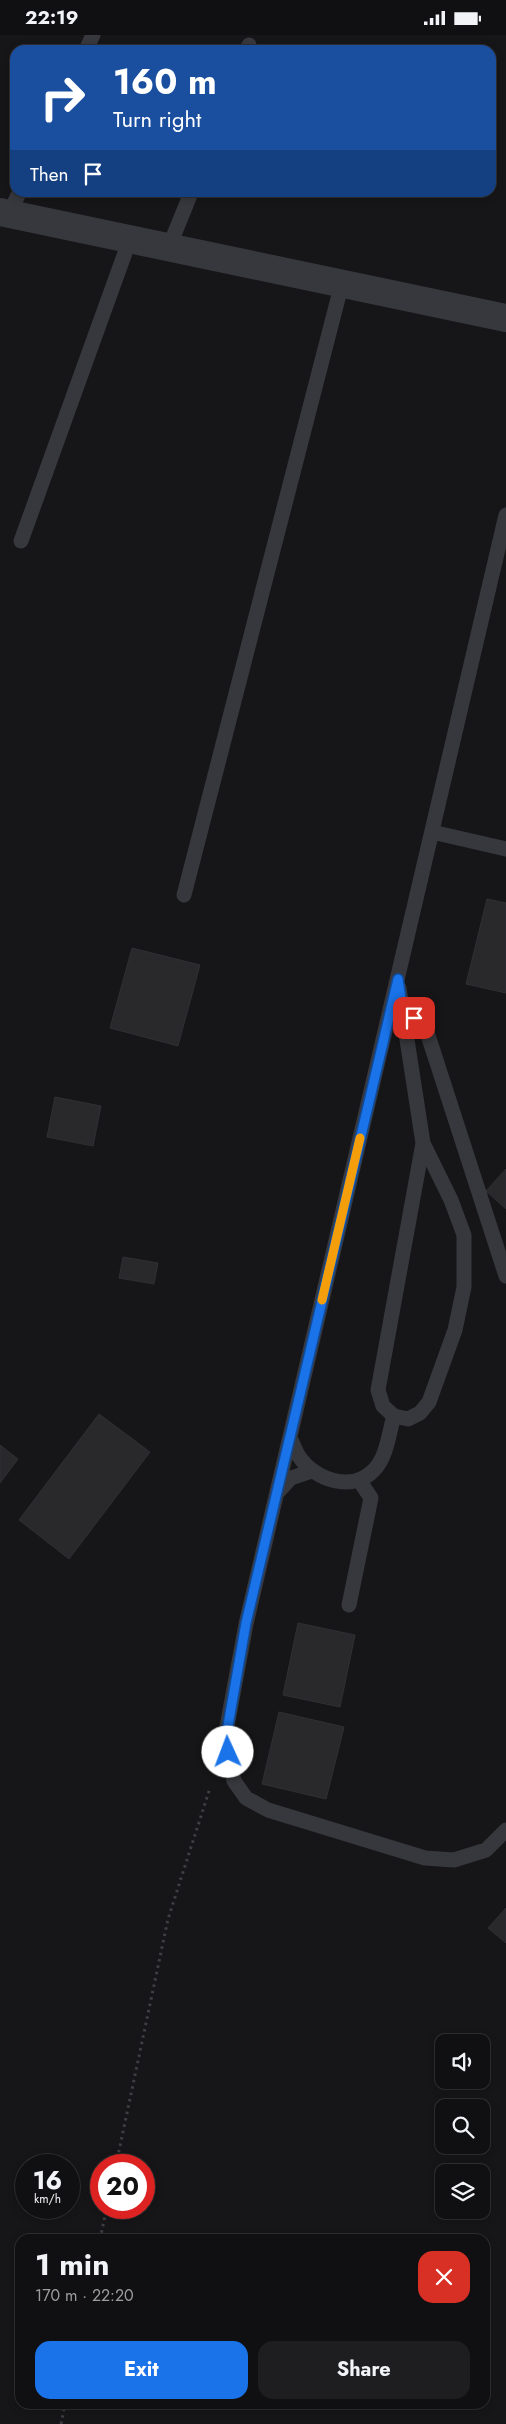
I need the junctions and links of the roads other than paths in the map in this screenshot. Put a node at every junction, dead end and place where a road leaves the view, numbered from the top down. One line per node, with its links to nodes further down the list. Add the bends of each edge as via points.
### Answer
1 (189, 197): 4 (lane)
2 (9, 206): 3 (street)
3 (130, 239): 4 (street); 8 (lane)
4 (169, 247): 5 (street)
5 (342, 283): 6 (street); 11 (lane)
6 (506, 318)
7 (506, 515): 9 (lane)
8 (21, 541)
9 (432, 832): 10 (lane); 12 (lane)
10 (506, 849)
11 (184, 895)
12 (398, 979): 13 (lane); 17 (lane)
13 (402, 1006): 14 (lane); 15 (lane, via 426,1029)
14 (423, 1143): 16 (lane, via 378,1390 383,1406); 16 (lane, via 464,1235 464,1287 455,1330 429,1401 420,1413 408,1419)
15 (506, 1276)
16 (394, 1416): 19 (lane, via 384,1452 375,1470)
17 (290, 1438): 18 (lane, via 298,1456); 20 (lane)
18 (312, 1471): 19 (lane, via 329,1481 345,1483); 20 (lane, via 291,1478)
19 (359, 1480): 21 (lane, via 371,1498)
20 (277, 1493): 22 (lane, via 246,1623 226,1737 234,1781 246,1799 268,1810 425,1858 454,1860 486,1850)
21 (349, 1605)
22 (506, 1829)

